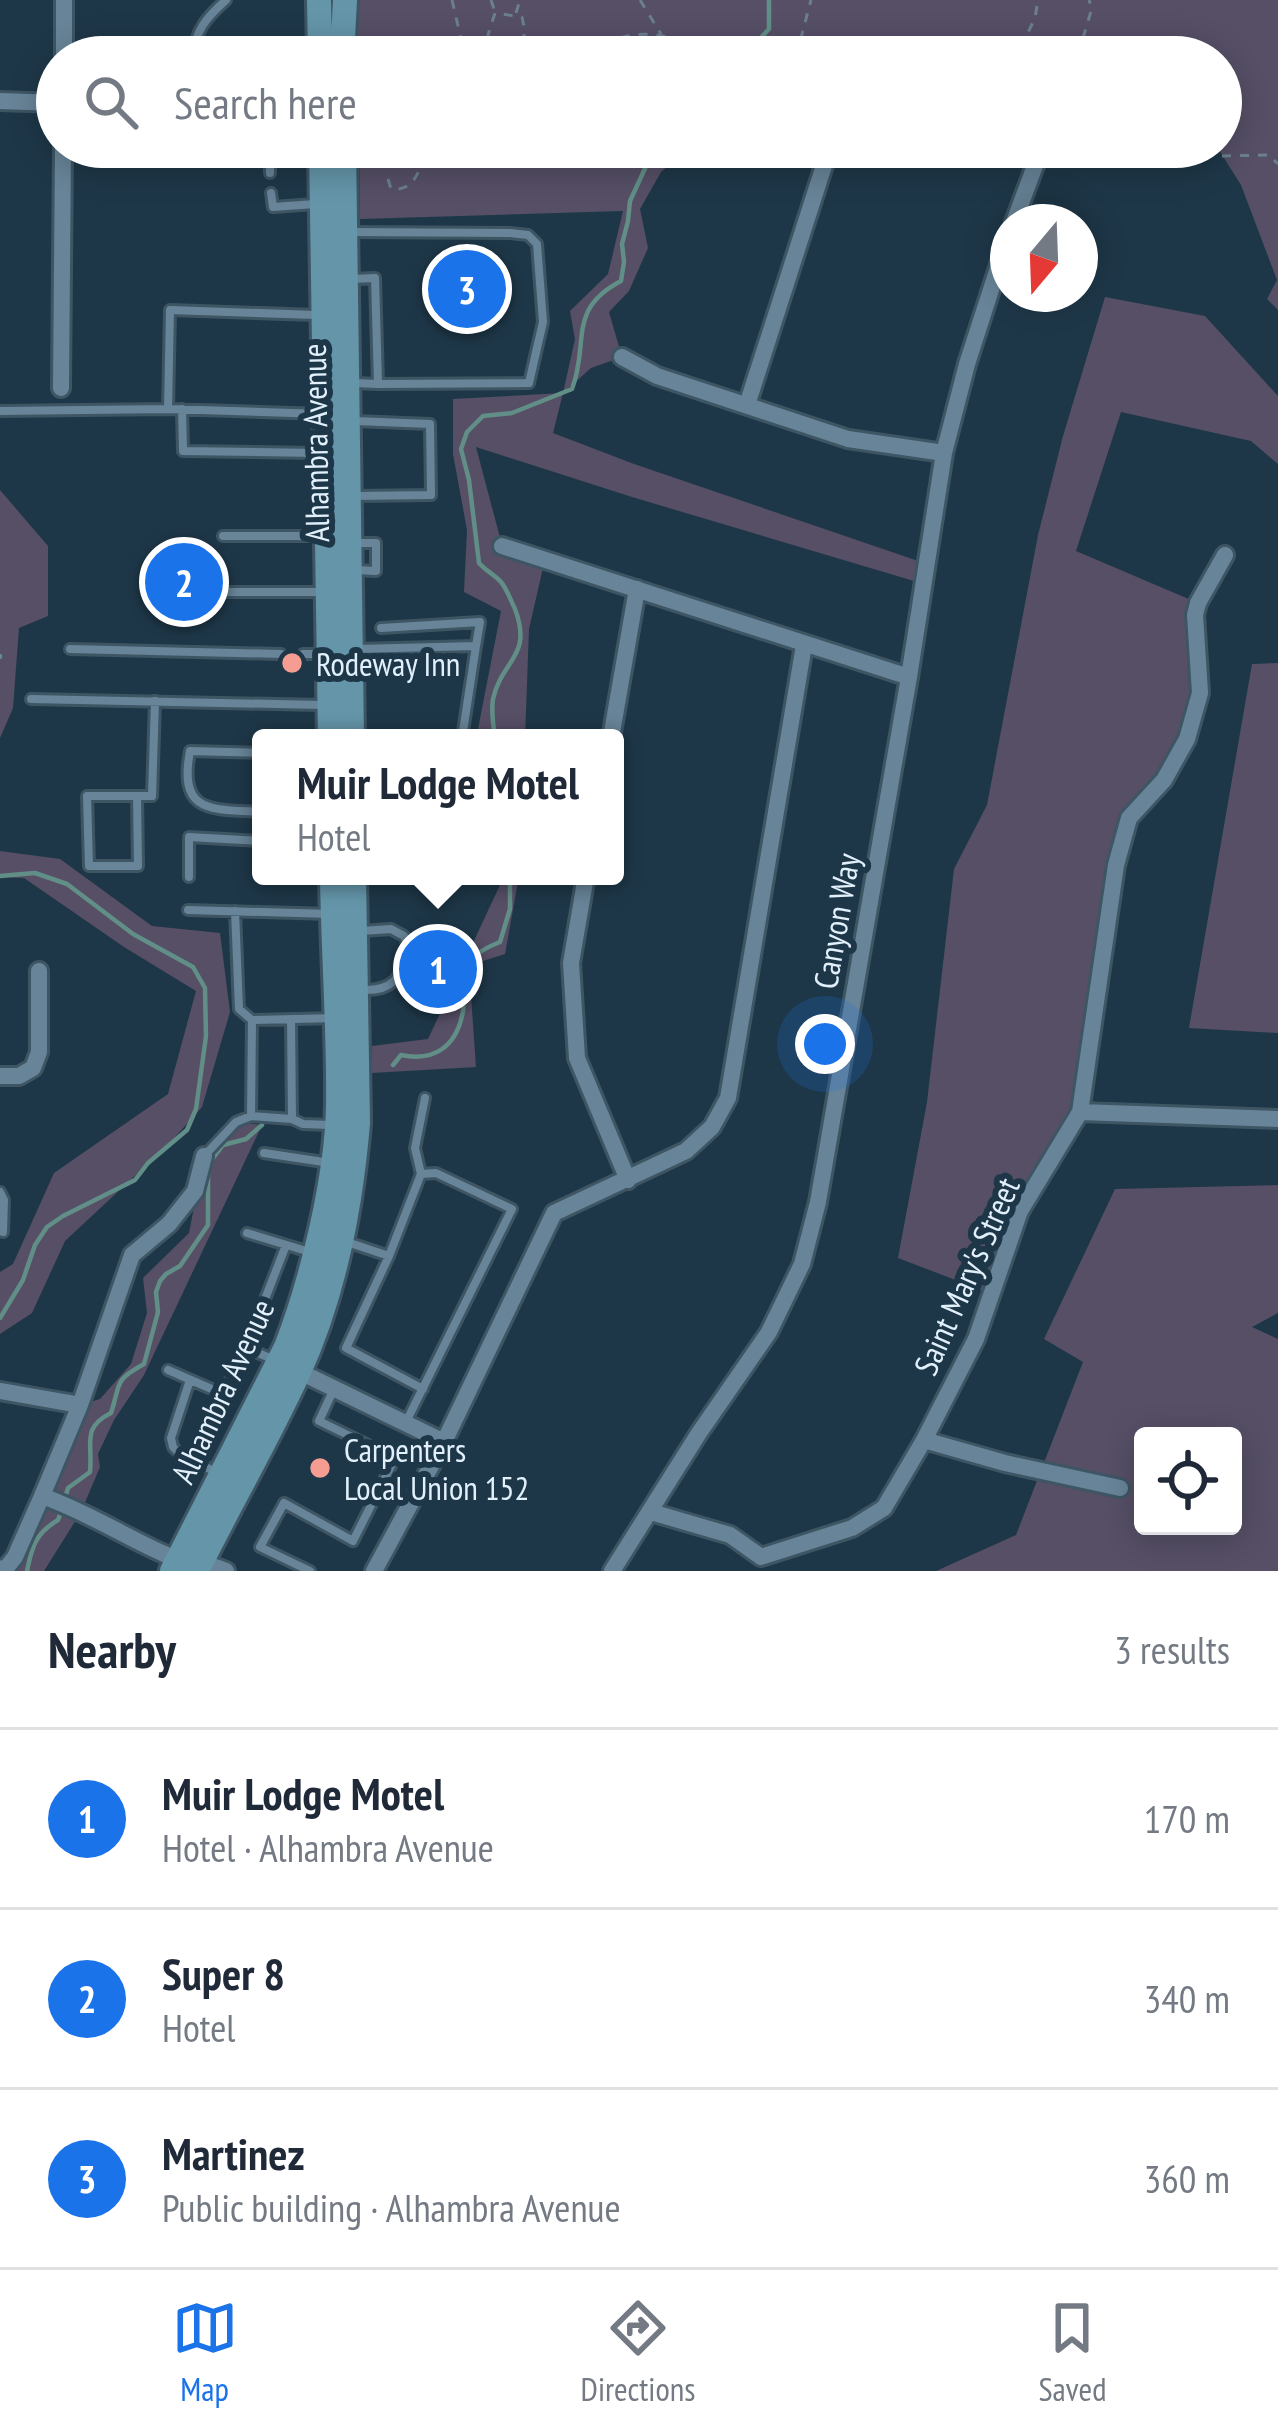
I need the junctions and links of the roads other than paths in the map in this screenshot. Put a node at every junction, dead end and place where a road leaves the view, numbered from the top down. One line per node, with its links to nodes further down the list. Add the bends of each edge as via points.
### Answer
1 (64, 0): 7 (street)
2 (208, 0): 6 (lane)
3 (226, 0): 6 (lane)
4 (319, 0): 9 (main road)
5 (345, 0): 10 (main road)
6 (208, 15): 8 (lane)
7 (64, 36)
8 (196, 36)
9 (320, 36)
10 (343, 36)
11 (0, 101): 12 (street)
12 (36, 103)
13 (63, 168): 30 (street)
14 (270, 168): 19 (lane)
15 (327, 168): 21 (main road, Alhambra Avenue)
16 (333, 168): 23 (main road, Alhambra Avenue)
17 (823, 168): 31 (street)
18 (1034, 168): 22 (street)
19 (270, 173)
20 (271, 193): 21 (lane, via 274,207)
21 (322, 204): 26 (main road, Alhambra Avenue)
22 (1021, 204)
23 (345, 232): 24 (main road, Alhambra Avenue); 29 (lane, via 511,233 537,244 543,322 529,383)
24 (346, 279): 28 (main road, Alhambra Avenue); 29 (lane, via 374,278)
25 (990, 293): 37 (street, Canyon Way)
26 (324, 316): 32 (lane, via 170,310); 35 (main road, Alhambra Avenue)
27 (622, 357): 31 (street)
28 (347, 383): 29 (lane); 35 (main road, Alhambra Avenue)
29 (378, 384)
30 (61, 388)
31 (747, 405): 37 (street, via 848,439)
32 (168, 409): 33 (lane); 34 (lane)
33 (182, 409): 35 (lane); 36 (lane, via 183,451)
34 (0, 411)
35 (336, 418): 36 (main road, Alhambra Avenue); 38 (main road, Alhambra Avenue); 38 (lane, via 430,424 431,495)
36 (326, 453): 40 (main road, Alhambra Avenue)
37 (944, 453): 53 (street, Canyon Way)
38 (349, 496): 40 (main road, Alhambra Avenue)
39 (223, 536): 40 (lane)
40 (338, 540): 45 (main road, Alhambra Avenue); 50 (main road, Alhambra Avenue, via 350,570)
41 (502, 546): 43 (street)
42 (1225, 555): 80 (street, Saint Mary's Street, via 1195,615 1200,693 1187,739 1129,818 1116,865)
43 (638, 589): 47 (street); 60 (street)
44 (198, 592): 45 (lane)
45 (328, 592): 50 (main road, Alhambra Avenue)
46 (381, 628): 48 (lane, via 480,622)
47 (804, 645): 53 (street); 89 (street, via 728,1098 686,1151)
48 (476, 646): 50 (lane); 59 (lane)
49 (70, 649): 51 (lane)
50 (344, 652): 52 (lane); 56 (main road, Alhambra Avenue); 58 (main road, Alhambra Avenue)
51 (281, 654)
52 (302, 654)
53 (909, 677): 111 (street, Canyon Way, via 802,1264 769,1332)
54 (31, 699): 55 (lane)
55 (155, 701): 56 (lane); 62 (lane, via 152,796)
56 (329, 705): 57 (main road, Alhambra Avenue)
57 (330, 729)
58 (353, 729)
59 (463, 729)
60 (613, 729)
61 (252, 753): 63 (lane, via 190,751 186,776 206,809)
62 (137, 796): 62 (lane, via 88,796 89,866 138,866)
63 (252, 812)
64 (252, 840): 65 (lane, via 189,837)
65 (189, 877)
66 (332, 885): 71 (main road, Alhambra Avenue)
67 (355, 885): 72 (main road, Alhambra Avenue)
68 (584, 885): 89 (street, via 571,963 577,1058)
69 (188, 910): 70 (lane)
70 (235, 911): 71 (lane); 77 (lane, via 239,1009)
71 (332, 914): 75 (main road, Alhambra Avenue)
72 (355, 932): 74 (main road, Alhambra Avenue); 74 (lane, via 391,929 410,951 398,980)
73 (39, 971): 78 (street, via 39,1052 33,1068)
74 (356, 989): 93 (main road, Alhambra Avenue, via 358,1123)
75 (336, 1018): 76 (lane); 84 (main road, Alhambra Avenue)
76 (291, 1019): 77 (lane); 82 (lane)
77 (252, 1020): 81 (lane)
78 (0, 1076)
79 (425, 1098): 88 (lane, via 415,1148)
80 (1080, 1112): 83 (street); 106 (street, Saint Mary's Street, via 1020,1211 976,1339)
81 (250, 1116): 82 (lane); 86 (lane)
82 (292, 1119): 84 (lane)
83 (1278, 1119)
84 (337, 1126): 87 (main road, Alhambra Avenue)
85 (264, 1153): 87 (lane)
86 (204, 1156): 104 (street, via 195,1191 132,1255)
87 (332, 1163): 95 (main road, Alhambra Avenue)
88 (421, 1174): 96 (lane); 102 (lane, via 436,1173 512,1209)
89 (628, 1180): 107 (street, via 554,1213)
90 (0, 1192): 91 (lane)
91 (2, 1232)
92 (247, 1233): 94 (lane)
93 (340, 1239): 96 (lane); 98 (main road, Alhambra Avenue, via 315,1333)
94 (286, 1245): 95 (lane); 97 (lane)
95 (315, 1253): 98 (main road, Alhambra Avenue)
96 (389, 1256): 102 (lane, via 346,1348)
97 (246, 1348): 98 (lane); 100 (lane, via 223,1394)
98 (289, 1366): 101 (street); 108 (main road, Alhambra Avenue); 113 (main road, Alhambra Avenue)
99 (168, 1370): 100 (lane)
100 (190, 1380): 108 (lane, via 172,1447)
101 (334, 1388): 105 (street); 115 (lane, via 319,1421 395,1458 353,1541 284,1503 260,1547)
102 (423, 1388): 105 (lane)
103 (0, 1391): 104 (street)
104 (80, 1405): 110 (street)
105 (405, 1424): 107 (street)
106 (924, 1440): 109 (street); 112 (street, Saint Mary's Street, via 884,1508)
107 (444, 1442): 116 (street)
108 (220, 1475): 113 (main road, Alhambra Avenue)
109 (1120, 1488)
110 (50, 1499): 113 (street); 114 (street)
111 (650, 1512): 112 (street, Saint Mary's Street, via 730,1535); 117 (street, Canyon Way)
112 (763, 1564)
113 (195, 1567)
114 (0, 1568)
115 (310, 1571)
116 (374, 1571)
117 (612, 1571)

